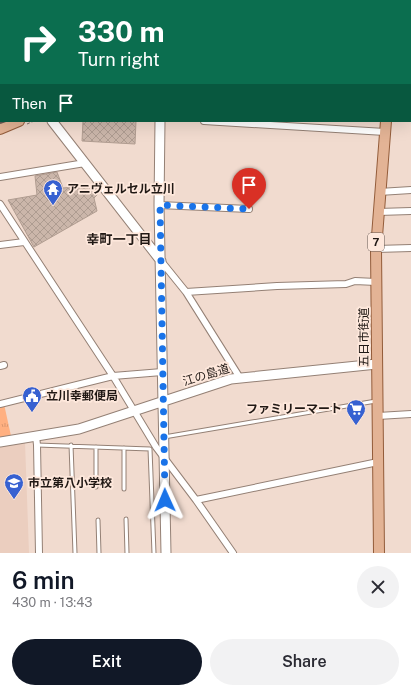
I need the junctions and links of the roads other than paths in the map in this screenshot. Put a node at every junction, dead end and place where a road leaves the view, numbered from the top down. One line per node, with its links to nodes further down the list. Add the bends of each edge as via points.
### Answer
1 (17, 122): 6 (main road)
2 (53, 122): 8 (street)
3 (160, 122): 13 (street)
4 (220, 122): 7 (street)
5 (386, 122): 7 (main road, 五日市街道 / 7)
6 (0, 129)
7 (385, 132): 11 (main road, 五日市街道 / 7)
8 (85, 162): 9 (street); 21 (street)
9 (0, 177)
10 (411, 190): 11 (street)
11 (379, 192): 16 (main road, 五日市街道 / 7)
12 (0, 204): 17 (street)
13 (160, 205): 14 (street); 21 (street)
14 (249, 209)
15 (411, 211): 16 (street)
16 (378, 212): 20 (main road, 五日市街道 / 7)
17 (24, 242): 18 (street); 26 (street)
18 (0, 245)
19 (411, 248): 20 (street)
20 (376, 249): 22 (main road, 五日市街道 / 7)
21 (161, 261): 23 (street); 25 (street)
22 (376, 282): 23 (street, via 355,281 346,284); 24 (main road, 五日市街道 / 7)
23 (186, 292): 27 (street)
24 (377, 364): 27 (street, 江の島道); 29 (main road, 五日市街道 / 7)
25 (162, 372): 26 (street); 28 (street)
26 (114, 376): 30 (street); 31 (street)
27 (240, 378): 28 (street, 江の島道)
28 (164, 400): 31 (street, 江の島道); 34 (street)
29 (378, 401): 33 (main road, 五日市街道 / 7); 34 (lane)
30 (0, 404)
31 (135, 410): 35 (street, 江の島道); 40 (street)
32 (411, 414): 33 (street)
33 (378, 416): 41 (main road, 五日市街道 / 7)
34 (164, 437): 40 (street)
35 (37, 440): 36 (street, 江の島道); 37 (lane); 47 (street)
36 (0, 442)
37 (71, 446): 38 (lane); 48 (lane)
38 (96, 447): 39 (lane); 42 (lane)
39 (124, 448): 43 (lane); 51 (lane, via 150,449)
40 (164, 459): 44 (street); 52 (street)
41 (378, 462): 44 (street); 54 (main road, 五日市街道 / 7)
42 (96, 487)
43 (124, 489)
44 (196, 500): 53 (street)
45 (126, 519): 50 (lane)
46 (98, 520): 49 (lane)
47 (39, 553)
48 (75, 553)
49 (99, 553)
50 (127, 553)
51 (154, 553)
52 (166, 553)
53 (233, 553)
54 (379, 553)

